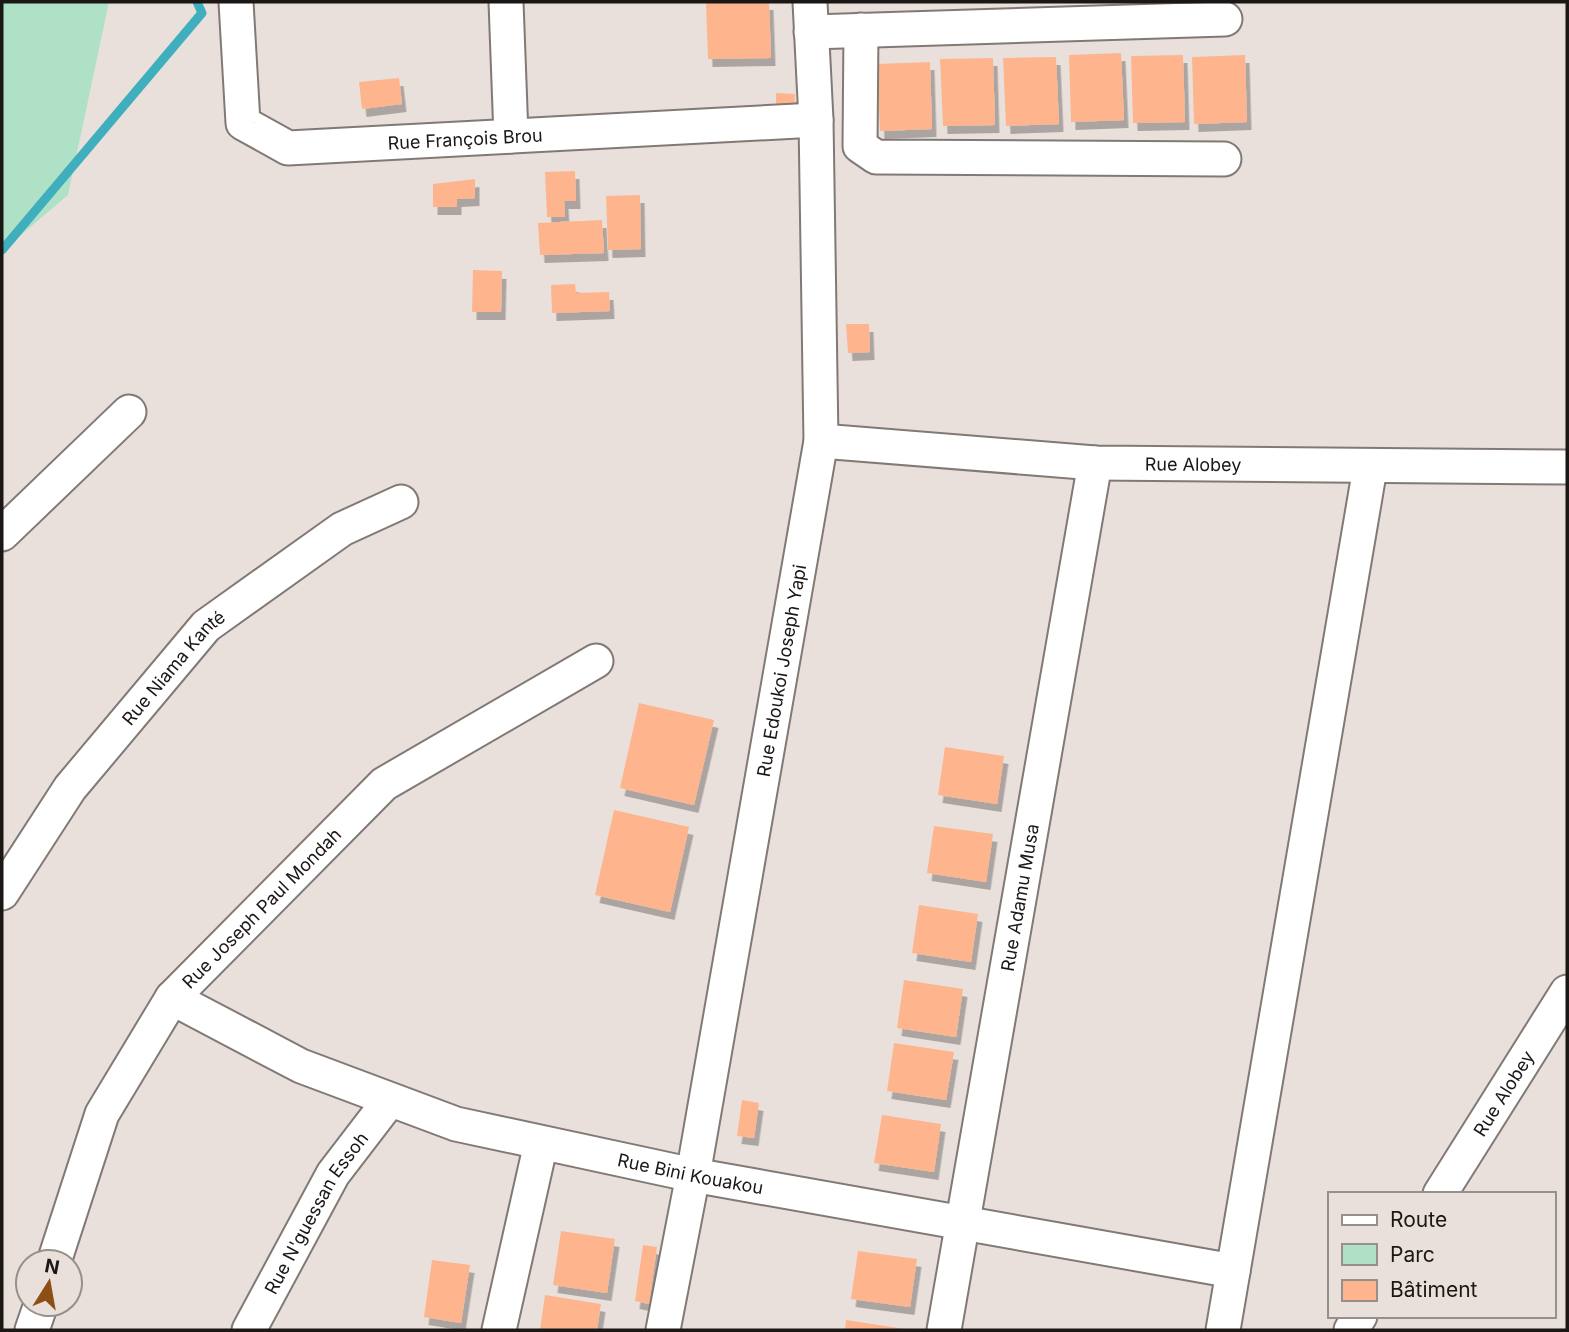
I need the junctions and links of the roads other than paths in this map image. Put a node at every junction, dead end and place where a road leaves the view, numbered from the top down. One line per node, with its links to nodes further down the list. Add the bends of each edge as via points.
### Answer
1 (236, 2): 7 (street, Rue François Brou, via 243,123 288,148)
2 (506, 2): 7 (street)
3 (810, 17): 5 (street); 6 (street, Rue Edoukoi Joseph Yapi)
4 (1225, 19): 5 (street)
5 (861, 30): 8 (street, via 860,146 876,157)
6 (816, 120): 7 (street, Rue François Brou); 10 (street, Rue Edoukoi Joseph Yapi)
7 (511, 136)
8 (1224, 159)
9 (129, 412): 15 (street)
10 (821, 441): 11 (street, Rue Alobey); 22 (street, Rue Edoukoi Joseph Yapi)
11 (1095, 463): 12 (street, Rue Alobey); 24 (street, Rue Adamu Musa)
12 (1370, 467): 13 (street, Rue Alobey); 26 (street)
13 (1567, 467)
14 (401, 502): 17 (street, Rue Niama Kanté, via 342,529 206,626 70,788)
15 (2, 534)
16 (596, 661): 19 (street, Rue Joseph Paul Mondah, via 384,784)
17 (2, 893)
18 (1567, 992): 23 (street, Rue Alobey)
19 (172, 998): 20 (street, Rue Bini Kouakou, via 301,1066); 25 (street, Rue Joseph Paul Mondah, via 102,1114)
20 (389, 1101): 21 (street, Rue Bini Kouakou, via 456,1124); 27 (street, Rue N'guessan Essoh, via 333,1174)
21 (541, 1143): 22 (street, Rue Bini Kouakou); 28 (street)
22 (693, 1175): 24 (street, Rue Bini Kouakou); 29 (street, Rue Edoukoi Joseph Yapi)
23 (1441, 1192)
24 (963, 1223): 26 (street, Rue Bini Kouakou); 30 (street, Rue Adamu Musa)
25 (59, 1248)
26 (1233, 1271): 31 (street)
27 (249, 1330)
28 (499, 1330)
29 (663, 1330)
30 (944, 1330)
31 (1223, 1330)

